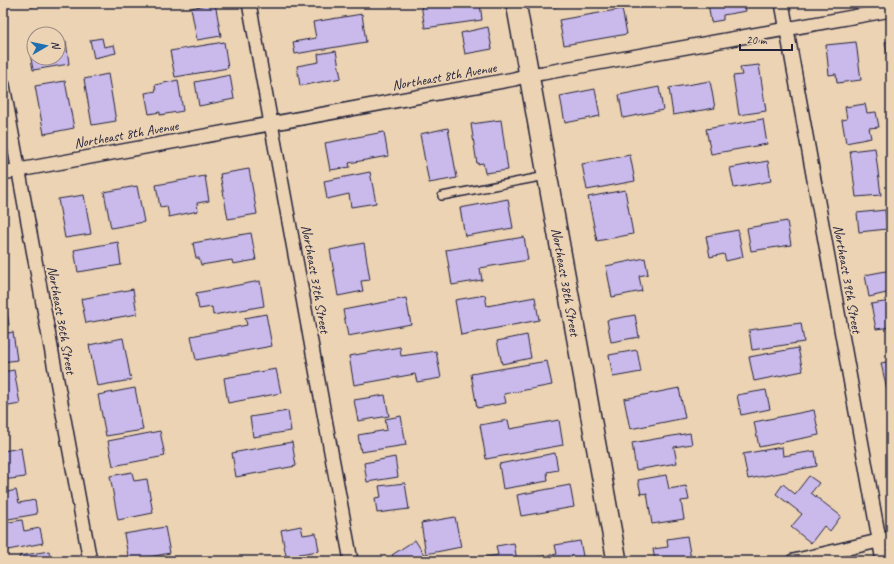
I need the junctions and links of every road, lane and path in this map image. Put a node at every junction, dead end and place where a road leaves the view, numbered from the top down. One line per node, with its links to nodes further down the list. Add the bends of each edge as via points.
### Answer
1 (250, 3): 8 (street, Northeast 37th Street)
2 (516, 3): 6 (street, Northeast 38th Street)
3 (782, 3): 5 (street, Northeast 39th Street)
4 (891, 10): 5 (street, Northeast 8th Avenue)
5 (787, 29): 6 (street, Northeast 8th Avenue); 13 (street, Northeast 39th Street)
6 (528, 75): 8 (street, Northeast 8th Avenue); 11 (street, Northeast 38th Street)
7 (3, 85): 9 (street, Northeast 36th Street)
8 (272, 124): 9 (street, Northeast 8th Avenue); 15 (street, Northeast 37th Street)
9 (18, 170): 10 (street, Northeast 8th Avenue); 14 (street, Northeast 36th Street)
10 (3, 173)
11 (546, 176): 12 (lane); 16 (street, Northeast 38th Street)
12 (442, 196)
13 (885, 539): 17 (street); 18 (street, Northeast 39th Street)
14 (90, 561)
15 (351, 561)
16 (617, 561)
17 (793, 561)
18 (883, 561)

